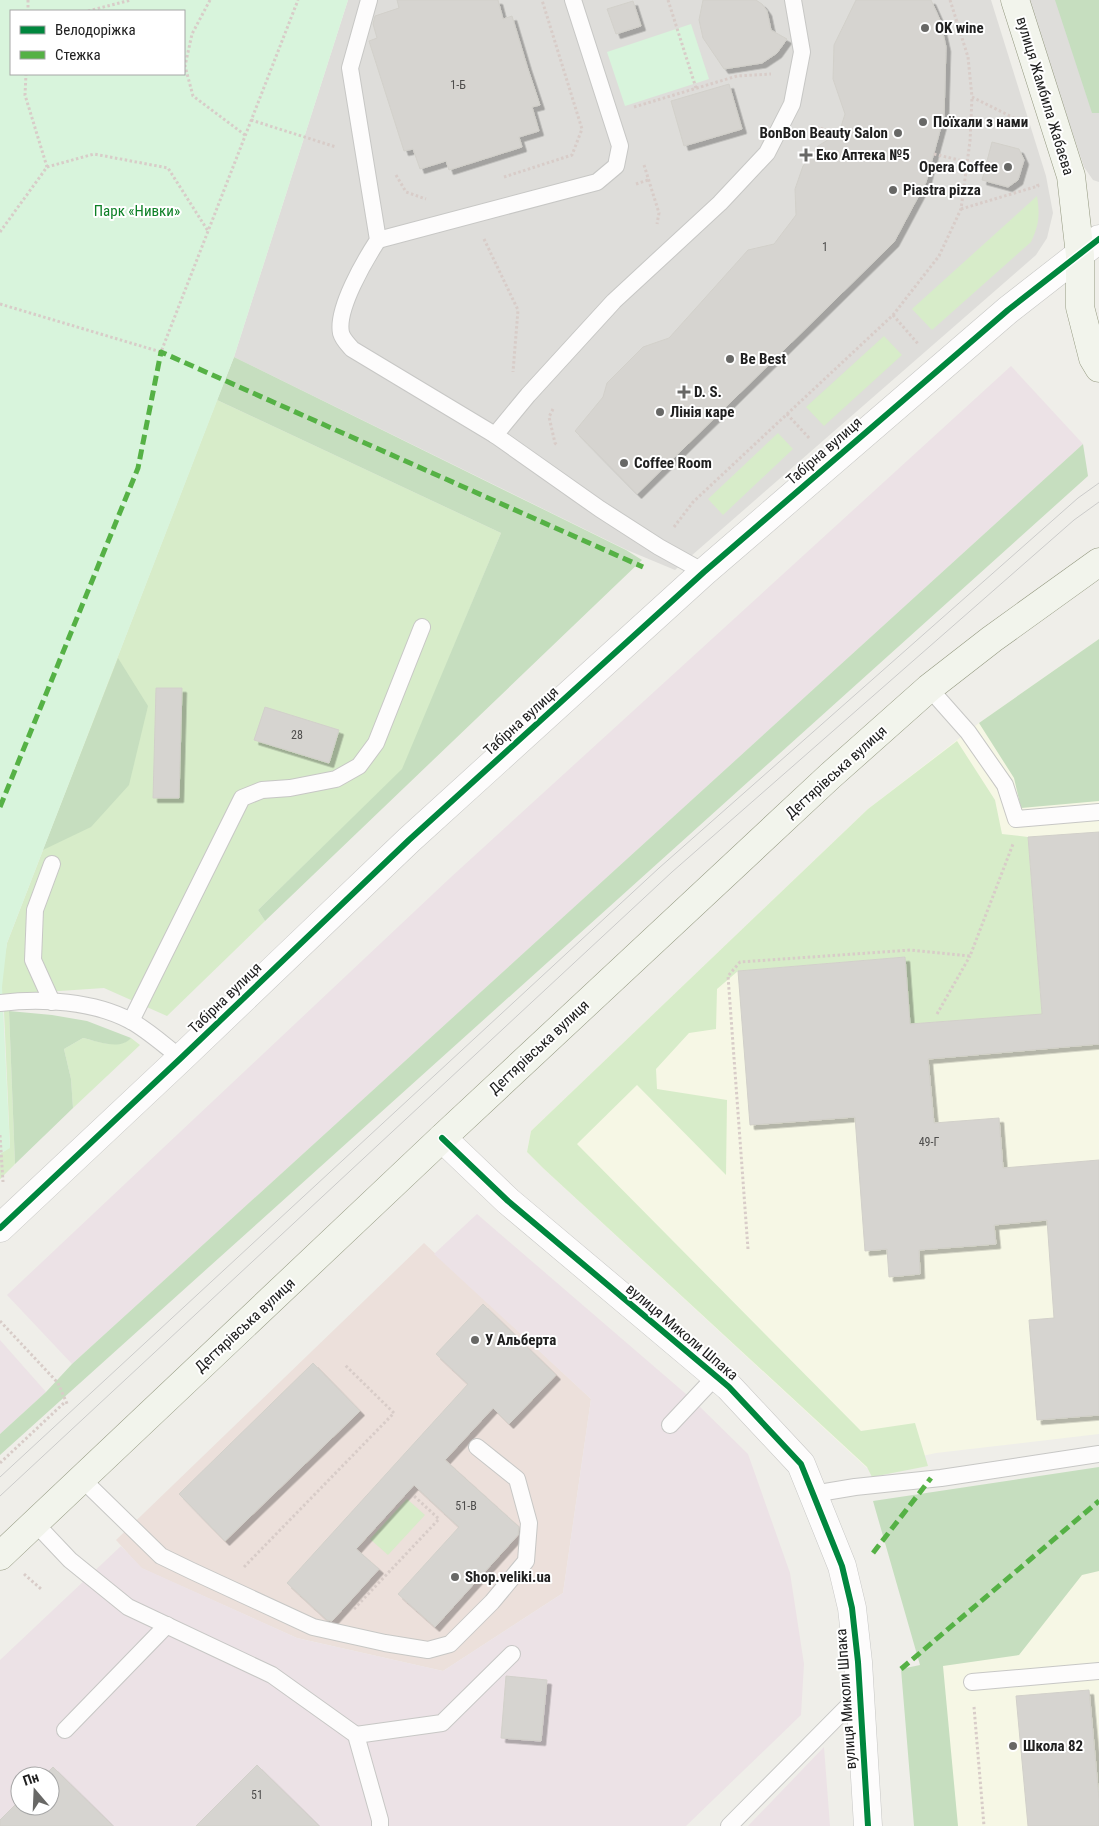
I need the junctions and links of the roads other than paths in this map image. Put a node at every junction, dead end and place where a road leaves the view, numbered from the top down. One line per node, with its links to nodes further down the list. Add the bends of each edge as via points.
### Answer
1 (369, 0): 5 (lane, via 350,68)
2 (573, 0): 5 (lane, via 620,146 616,166 597,182)
3 (793, 0): 8 (lane, via 802,52 792,104 767,153 720,203 614,301)
4 (1015, 0): 6 (main road, вулиця Жамбила Жабаєва, via 1071,176)
5 (378, 240): 8 (lane, via 358,272 341,318 343,339 352,349)
6 (1089, 247): 7 (main road, вулиця Жамбила Жабаєва, via 1080,307 1092,358); 10 (street, Табірна вулиця, via 1008,310)
7 (1099, 368)
8 (495, 435): 10 (lane, via 600,509)
9 (1099, 562): 12 (main road, Дегтярівська вулиця)
10 (704, 572): 18 (street, Табірна вулиця, via 402,847)
11 (422, 627): 17 (lane, via 376,743 359,766 336,779 262,790 242,798)
12 (929, 688): 13 (lane, via 968,732 1005,785 1016,819); 19 (main road, Дегтярівська вулиця)
13 (1099, 812)
14 (52, 864): 16 (lane, via 35,910 33,960)
15 (0, 1002): 16 (lane)
16 (52, 1002): 17 (lane, via 92,1006)
17 (131, 1021): 18 (lane)
18 (181, 1058): 20 (street, Табірна вулиця)
19 (442, 1138): 21 (street, вулиця Миколи Шпака, via 508,1201); 25 (main road, Дегтярівська вулиця)
20 (0, 1228)
21 (716, 1376): 22 (lane); 26 (street, вулиця Миколи Шпака, via 800,1464)
22 (670, 1425)
23 (477, 1447): 25 (lane, via 517,1479 529,1523 526,1561 492,1602 450,1644 428,1650 313,1627 161,1556)
24 (1099, 1454): 26 (lane)
25 (82, 1479): 27 (main road, Дегтярівська вулиця)
26 (813, 1494): 33 (street, вулиця Миколи Шпака, via 842,1566 852,1608)
27 (35, 1522): 28 (main road, Дегтярівська вулиця); 29 (lane, via 89,1576 128,1607)
28 (0, 1556)
29 (167, 1625): 34 (lane); 35 (lane, via 272,1675)
30 (512, 1654): 35 (lane, via 442,1723)
31 (1099, 1670): 32 (lane)
32 (972, 1682)
33 (859, 1694): 37 (lane); 38 (street, вулиця Миколи Шпака)
34 (66, 1730)
35 (356, 1735): 36 (lane)
36 (380, 1826)
37 (729, 1826)
38 (868, 1826)

